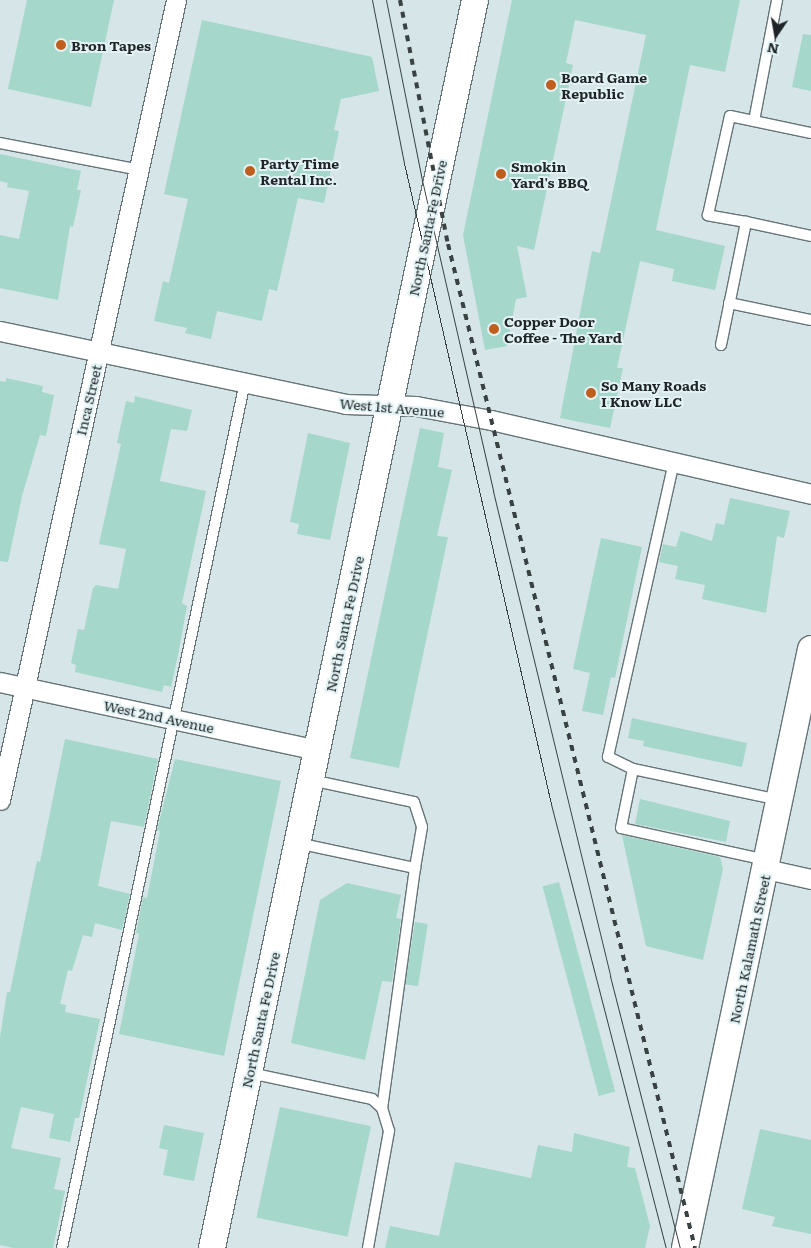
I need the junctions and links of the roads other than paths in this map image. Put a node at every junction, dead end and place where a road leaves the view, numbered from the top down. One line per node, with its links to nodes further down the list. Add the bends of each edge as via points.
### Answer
1 (176, 0): 7 (street, Inca Street)
2 (475, 0): 16 (main road, North Santa Fe Drive)
3 (776, 0): 4 (lane)
4 (754, 121): 5 (lane); 8 (lane, via 730,116 708,215)
5 (811, 133)
6 (0, 143): 7 (lane)
7 (140, 170): 14 (street, Inca Street)
8 (746, 222): 9 (lane); 10 (lane)
9 (811, 236)
10 (729, 303): 11 (lane); 13 (lane)
11 (811, 320)
12 (0, 332): 14 (street, West 1st Avenue)
13 (721, 345)
14 (99, 353): 15 (street, West 1st Avenue); 21 (street, Inca Street)
15 (245, 382): 16 (street, West 1st Avenue, via 345,404); 22 (lane)
16 (389, 407): 17 (street, West 1st Avenue, via 432,408); 23 (main road, North Santa Fe Drive)
17 (674, 462): 18 (street, West 1st Avenue); 24 (lane, via 608,757)
18 (811, 494)
19 (811, 649): 27 (main road, North Kalamath Street)
20 (0, 682): 21 (street, West 2nd Avenue)
21 (23, 687): 22 (street, West 2nd Avenue); 26 (street, Inca Street)
22 (173, 720): 23 (street, West 2nd Avenue); 34 (lane)
23 (317, 750): 25 (main road, North Santa Fe Drive)
24 (633, 769): 27 (lane); 29 (lane, via 621,828)
25 (311, 780): 28 (main road, North Santa Fe Drive); 30 (lane, via 414,802 422,827)
26 (0, 800)
27 (780, 800): 29 (main road, North Kalamath Street)
28 (298, 843): 30 (lane); 32 (main road, North Santa Fe Drive)
29 (767, 865): 31 (street); 37 (main road, North Kalamath Street)
30 (415, 868): 33 (lane)
31 (811, 879)
32 (249, 1073): 33 (lane, via 372,1098); 35 (main road, North Santa Fe Drive)
33 (382, 1108): 36 (lane, via 389,1131)
34 (62, 1248)
35 (212, 1248)
36 (368, 1248)
37 (685, 1248)

